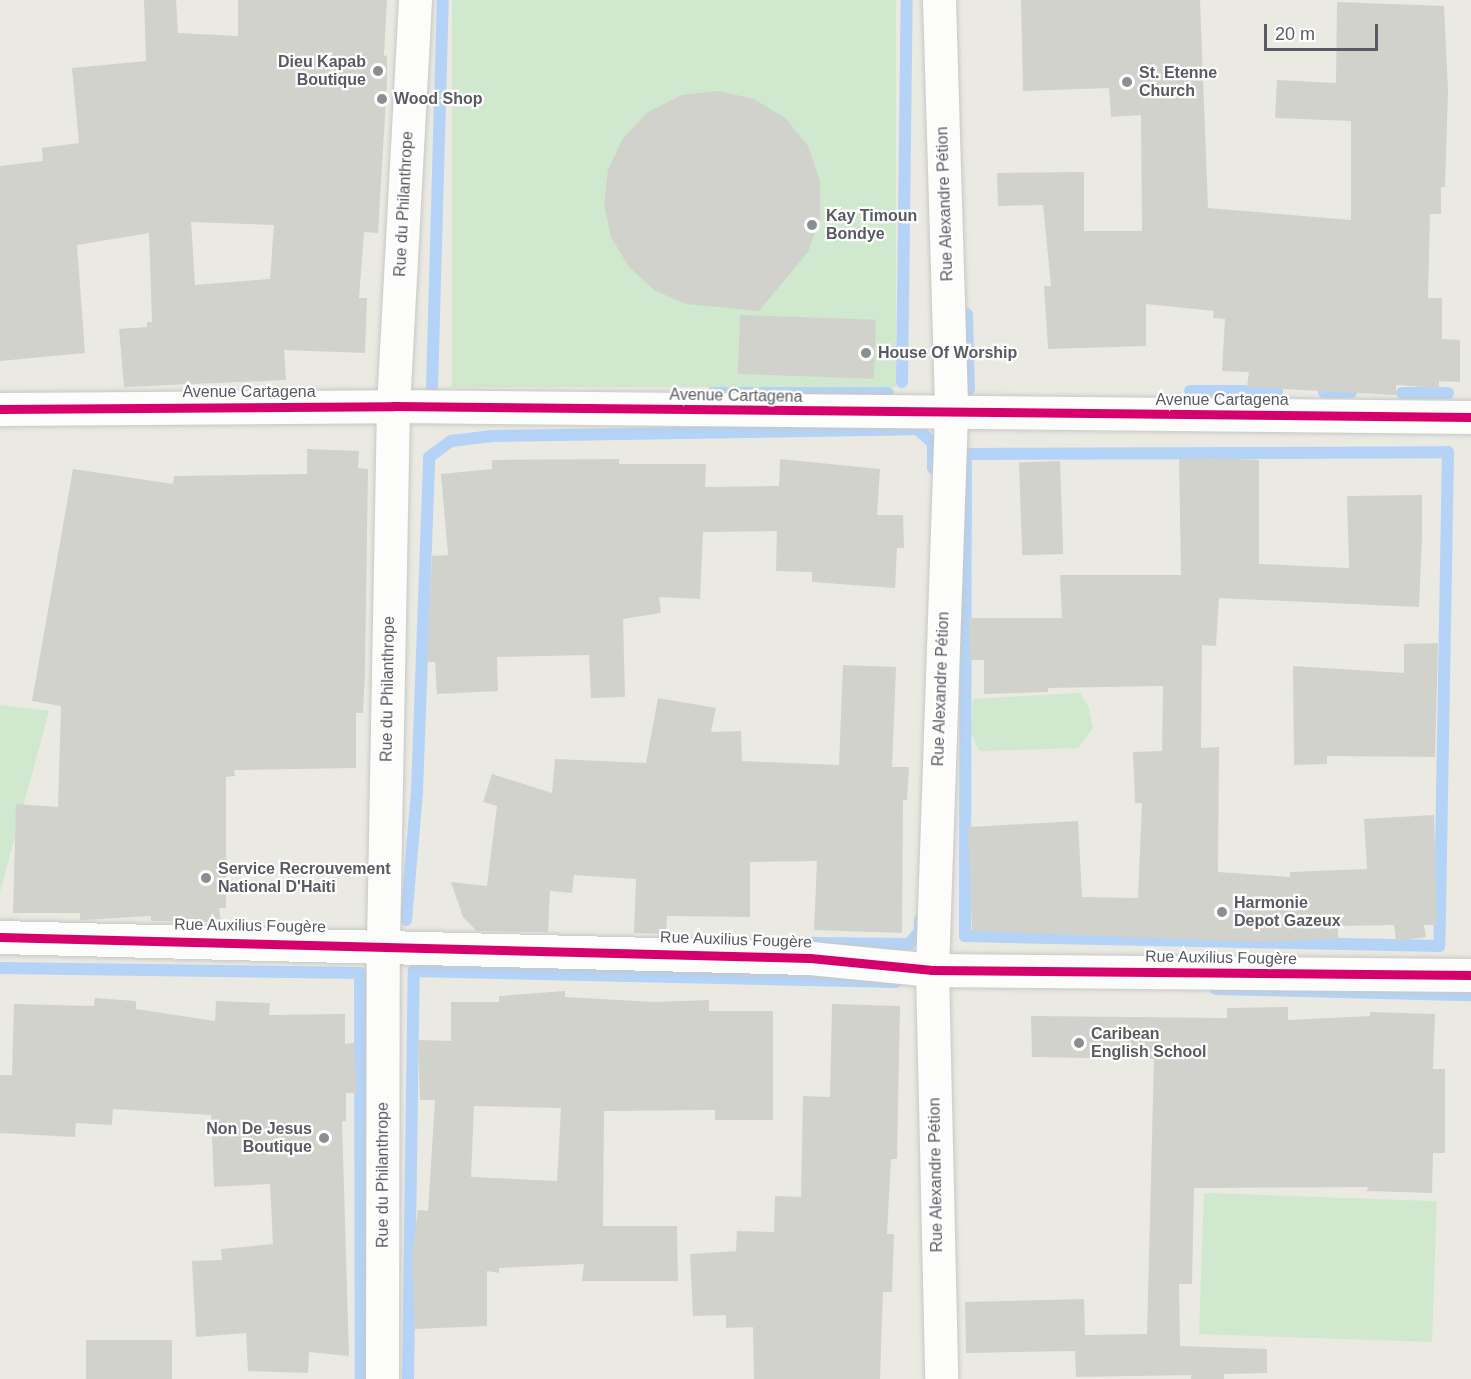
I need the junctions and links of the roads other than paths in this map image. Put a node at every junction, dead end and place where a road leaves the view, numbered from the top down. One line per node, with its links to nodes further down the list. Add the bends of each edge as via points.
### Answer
1 (415, 0): 3 (street, Rue du Philanthrope)
2 (939, 0): 5 (street, Rue Alexandre Pétion)
3 (393, 406): 4 (street, Avenue Cartagena); 5 (street, Avenue Cartagena); 8 (street, Rue du Philanthrope)
4 (0, 409)
5 (951, 414): 6 (street, Avenue Cartagena); 9 (street, Rue Alexandre Pétion)
6 (1471, 417)
7 (0, 937): 8 (street, Rue Auxilius Fougère)
8 (383, 944): 9 (street, Rue Auxilius Fougère, via 810,957); 11 (street, Rue du Philanthrope)
9 (932, 970): 10 (street, Rue Auxilius Fougère); 12 (street, Rue Alexandre Pétion)
10 (1471, 975)
11 (382, 1379)
12 (941, 1379)

